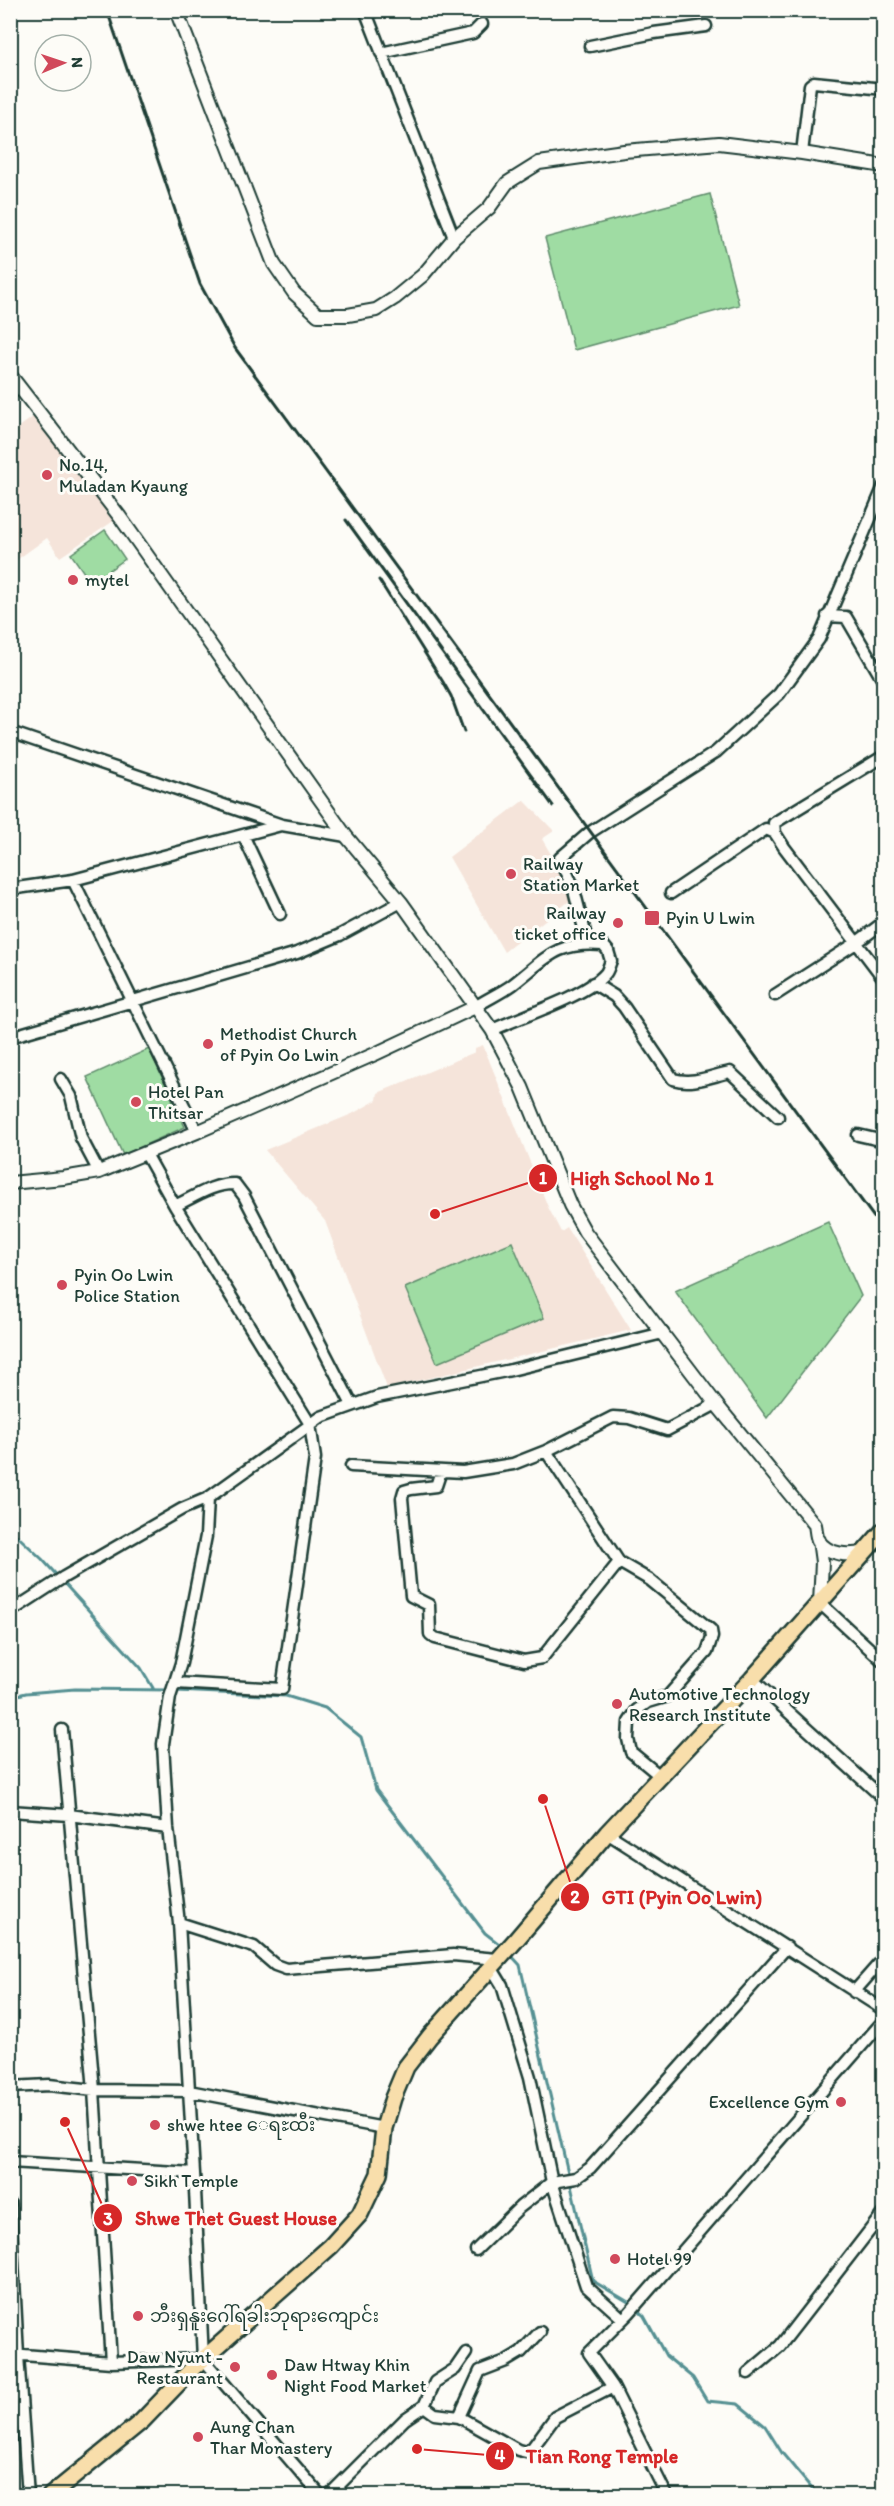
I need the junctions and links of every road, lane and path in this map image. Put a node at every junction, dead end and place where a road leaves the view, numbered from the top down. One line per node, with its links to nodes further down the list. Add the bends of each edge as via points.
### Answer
1 (176, 10): 10 (street, via 274,264 294,293 318,315 376,310 423,275)
2 (364, 10): 6 (street)
3 (482, 24): 6 (street, via 473,33)
4 (706, 26): 5 (street)
5 (590, 46)
6 (381, 53): 10 (street)
7 (884, 89): 8 (street, via 814,82 810,85)
8 (802, 153): 9 (street); 10 (street, via 718,143 539,162 507,183 489,208)
9 (884, 166)
10 (454, 238)
11 (10, 375): 20 (street, via 120,517)
12 (884, 486): 13 (street)
13 (827, 616): 14 (street, via 846,618); 28 (street, via 819,639 779,694 717,752 590,833 560,858 573,885)
14 (884, 682)
15 (10, 732): 17 (street)
16 (884, 756): 18 (street, via 774,823)
17 (282, 825): 19 (street); 20 (street)
18 (775, 833): 23 (street, via 766,829); 27 (street)
19 (243, 835): 21 (street); 25 (street)
20 (346, 837): 24 (street)
21 (73, 880): 22 (street); 32 (street)
22 (10, 889)
23 (670, 893)
24 (400, 902): 32 (street, via 297,953); 33 (street)
25 (280, 914)
26 (884, 922): 27 (street)
27 (856, 943): 29 (street); 31 (street)
28 (588, 944): 30 (street, via 603,945 611,961 605,974); 33 (street, via 557,951 512,985)
29 (884, 979)
30 (593, 983): 34 (street, via 552,1006); 37 (street, via 624,1007 673,1079 695,1081 730,1072)
31 (775, 995)
32 (134, 1002): 35 (street); 38 (street)
33 (475, 1006): 34 (street); 38 (street)
34 (492, 1030): 45 (street, via 522,1087 585,1232)
35 (10, 1037)
36 (61, 1079): 42 (street, via 71,1096 81,1138)
37 (778, 1118)
38 (197, 1132): 41 (street)
39 (858, 1135): 40 (street)
40 (882, 1140)
41 (146, 1154): 42 (street); 44 (street)
42 (99, 1172): 43 (street)
43 (10, 1183)
44 (176, 1206): 47 (street, via 213,1187 235,1184); 48 (street)
45 (663, 1333): 46 (street); 47 (street)
46 (716, 1404): 49 (street, via 667,1430 613,1417); 54 (street, via 815,1525)
47 (352, 1405): 48 (street)
48 (310, 1424): 52 (street); 61 (street, via 315,1458 282,1689)
49 (546, 1451): 51 (street, via 513,1464 463,1472); 56 (street)
50 (351, 1466): 51 (street)
51 (441, 1471): 56 (street, via 436,1486 411,1488 404,1491 402,1498 411,1596 429,1605 429,1629 435,1638 524,1661 542,1658)
52 (208, 1498): 58 (street, via 182,1509); 61 (street, via 206,1536)
53 (884, 1530): 55 (main road)
54 (819, 1540): 55 (street, via 830,1550 849,1556); 57 (street)
55 (865, 1552): 57 (main road)
56 (619, 1562): 63 (street, via 650,1580 711,1630 707,1652 668,1696 648,1702 629,1722 631,1752)
57 (820, 1603): 59 (street); 60 (main road)
58 (10, 1612)
59 (884, 1662)
60 (752, 1679): 63 (main road); 64 (street)
61 (175, 1684): 67 (street, via 163,1744)
62 (62, 1730): 66 (street)
63 (660, 1776): 68 (main road)
64 (884, 1799)
65 (10, 1811): 66 (street)
66 (69, 1815): 67 (street); 77 (street)
67 (168, 1828): 69 (street)
68 (607, 1833): 70 (street); 71 (main road)
69 (178, 1923): 71 (street, via 254,1947 286,1969 453,1955); 78 (street)
70 (787, 1947): 73 (street); 83 (street, via 590,2168 576,2178)
71 (500, 1956): 79 (main road, via 406,2067); 83 (street, via 502,1985)
72 (884, 1958): 73 (street)
73 (854, 1992): 74 (street)
74 (884, 2010)
75 (884, 2020): 87 (street)
76 (10, 2086): 77 (street)
77 (94, 2090): 78 (street); 81 (street)
78 (189, 2091): 79 (street); 82 (street)
79 (384, 2128): 91 (main road, via 379,2174 360,2214 331,2246)
80 (10, 2162): 81 (street)
81 (98, 2166): 82 (street); 92 (street)
82 (193, 2173): 91 (street)
83 (557, 2181): 86 (street, via 520,2207); 87 (street, via 586,2286)
84 (10, 2205): 90 (street)
85 (884, 2212): 93 (street, via 780,2346)
86 (476, 2250)
87 (626, 2316): 94 (street, via 589,2353)
88 (540, 2332): 96 (street, via 521,2352 480,2371)
89 (466, 2353): 95 (street, via 455,2369 435,2382)
90 (14, 2354): 92 (street); 97 (street)
91 (203, 2359): 92 (street); 98 (main road, via 142,2421); 99 (street)
92 (111, 2362)
93 (748, 2373)
94 (613, 2387): 96 (street, via 555,2417 526,2452); 101 (street)
95 (424, 2406): 96 (street, via 435,2414); 100 (street, via 405,2419)
96 (459, 2417)
97 (28, 2496)
98 (50, 2496)
99 (321, 2496)
100 (328, 2496)
101 (667, 2496)

